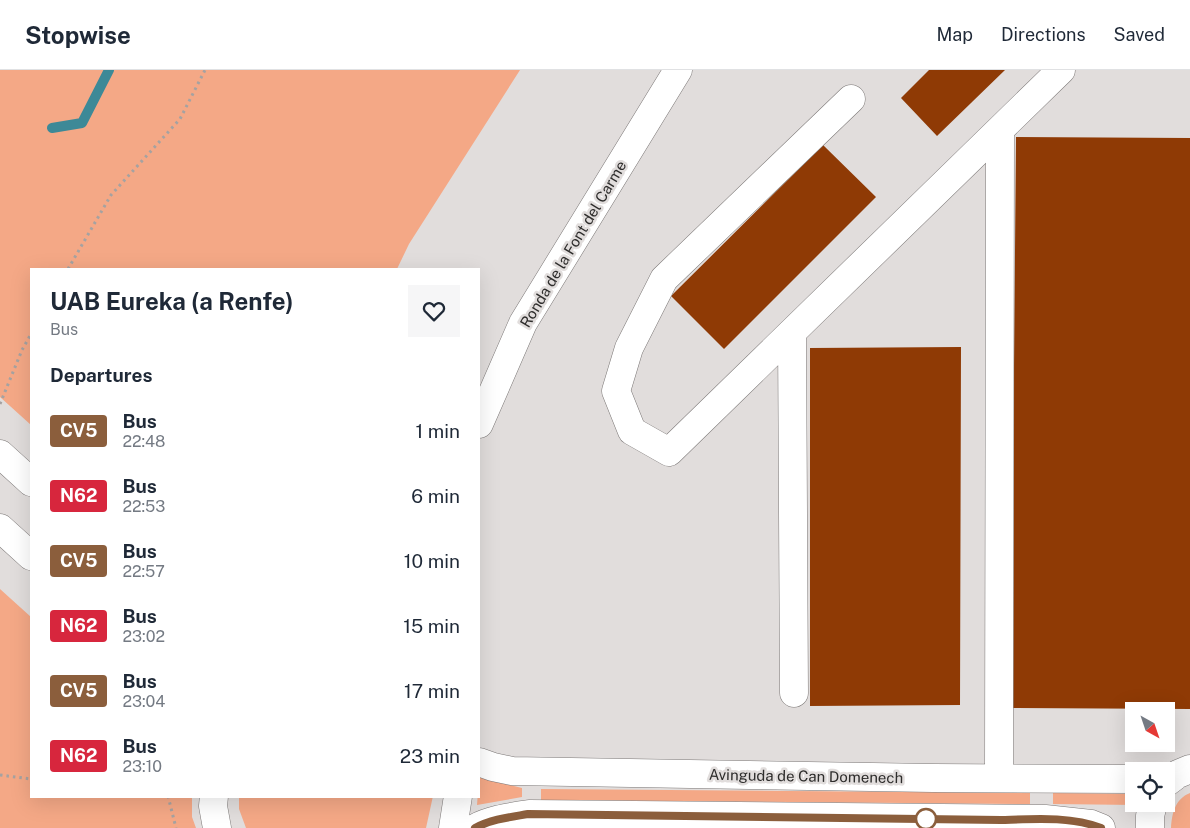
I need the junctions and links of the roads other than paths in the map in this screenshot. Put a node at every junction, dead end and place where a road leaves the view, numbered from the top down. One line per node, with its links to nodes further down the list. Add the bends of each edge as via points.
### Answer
1 (678, 70): 6 (street, Ronda de la Font del Carme, via 524,323)
2 (1061, 70): 4 (street)
3 (851, 99): 5 (street, via 664,279 629,348 616,391 632,431 669,452)
4 (1000, 130): 5 (street); 13 (street)
5 (792, 333): 11 (street)
6 (480, 422)
7 (0, 454): 8 (street)
8 (30, 481)
9 (0, 528): 10 (street)
10 (30, 555)
11 (794, 694)
12 (480, 762): 13 (street, Avinguda de Can Domenech, via 512,771)
13 (999, 778): 14 (street, Avinguda de Can Domenech)
14 (1125, 779)
15 (214, 798): 19 (street)
16 (458, 798): 20 (street)
17 (1151, 812): 23 (street)
18 (1001, 824): 21 (street, via 528,814 506,817); 22 (street, via 1045,819)
19 (217, 828)
20 (453, 828)
21 (476, 828)
22 (1100, 828)
23 (1150, 828)

